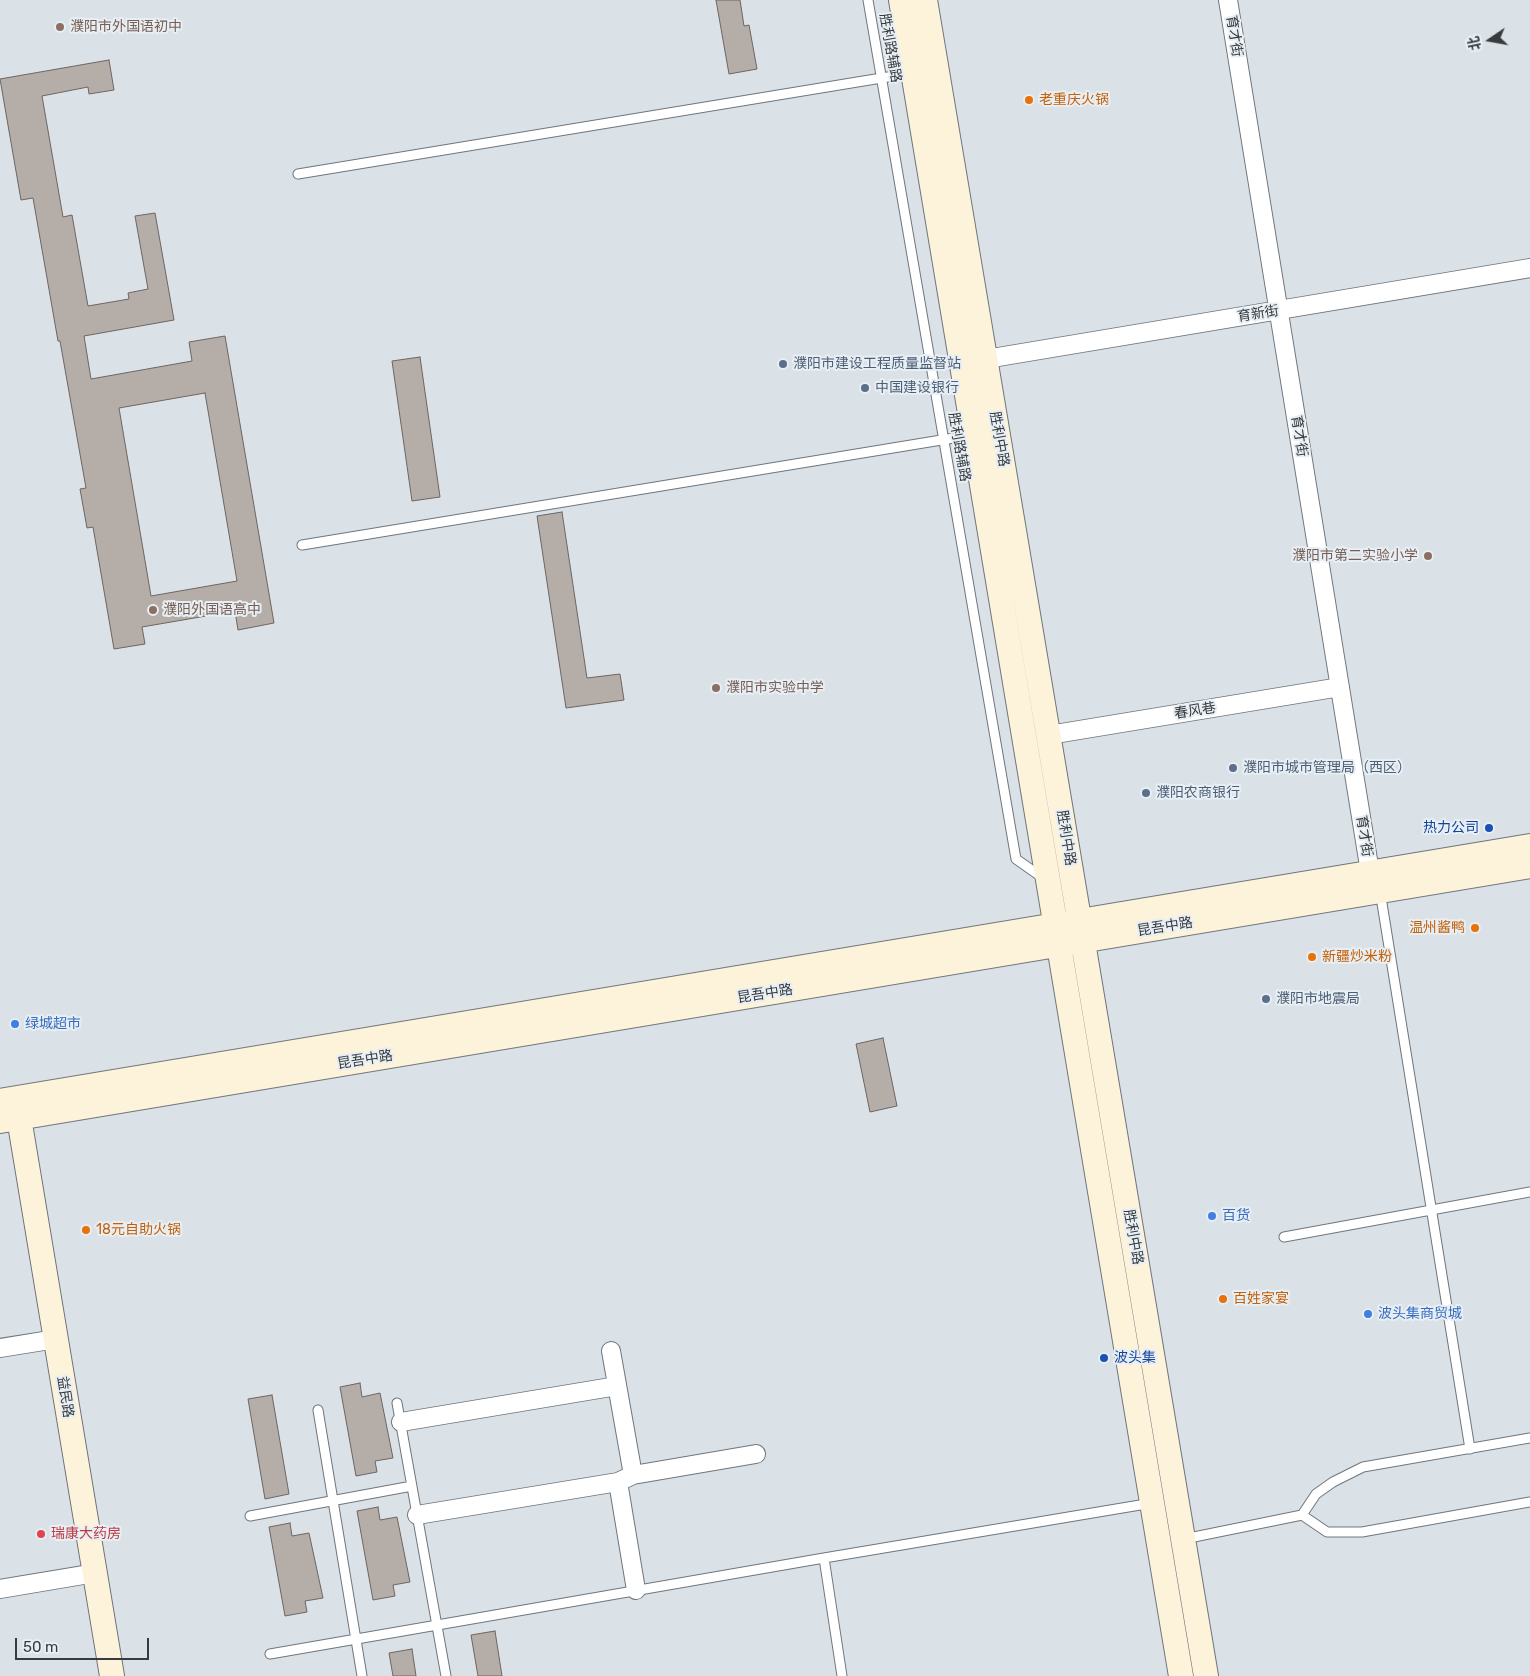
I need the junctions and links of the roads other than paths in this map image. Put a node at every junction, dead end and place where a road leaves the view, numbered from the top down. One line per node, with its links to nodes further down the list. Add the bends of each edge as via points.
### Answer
1 (868, 0): 6 (lane, 胜利路辅路)
2 (901, 0): 5 (main road, 胜利中路)
3 (926, 0): 10 (main road, 胜利中路)
4 (1228, 0): 9 (street, 育才街)
5 (913, 73): 6 (lane); 11 (main road, 胜利中路)
6 (881, 78): 7 (lane); 12 (lane, 胜利路辅路)
7 (298, 174)
8 (1530, 268): 9 (street, 育新街)
9 (1279, 310): 10 (street, 育新街); 14 (street, 育才街)
10 (986, 360): 15 (main road, 胜利中路)
11 (974, 435): 12 (lane); 19 (main road, 胜利中路)
12 (944, 440): 13 (lane); 19 (lane, 胜利路辅路, via 1016,860)
13 (302, 545)
14 (1340, 687): 15 (street, 春风巷); 18 (street, 育才街)
15 (1049, 735): 20 (main road, 胜利中路)
16 (1530, 846): 18 (main road, 昆吾中路)
17 (1530, 866): 18 (main road, 昆吾中路)
18 (1375, 882): 20 (main road, 昆吾中路); 25 (lane)
19 (1049, 883): 21 (main road, 胜利中路)
20 (1081, 931): 21 (main road, 昆吾中路); 45 (main road, 胜利中路)
21 (1057, 935): 22 (main road, 昆吾中路); 23 (main road, 昆吾中路); 41 (main road, 胜利中路)
22 (0, 1101)
23 (9, 1120): 27 (main road, 益民路)
24 (1530, 1192): 25 (lane)
25 (1432, 1210): 26 (lane); 35 (lane)
26 (1284, 1238)
27 (56, 1339): 28 (street); 47 (main road, 益民路)
28 (0, 1348)
29 (611, 1351): 30 (street)
30 (617, 1386): 33 (street); 37 (street)
31 (398, 1403): 33 (lane)
32 (318, 1410): 39 (lane)
33 (401, 1422): 38 (lane)
34 (1530, 1438): 35 (lane)
35 (1470, 1449): 42 (lane, via 1363,1467 1316,1494)
36 (756, 1454): 37 (street)
37 (625, 1479): 44 (street); 49 (street)
38 (412, 1486): 39 (lane); 44 (lane)
39 (333, 1501): 43 (lane); 51 (lane)
40 (1530, 1502): 42 (lane, via 1362,1532 1327,1532)
41 (1152, 1503): 46 (lane); 57 (main road, 胜利中路)
42 (1302, 1515): 45 (lane)
43 (250, 1516)
44 (417, 1516): 50 (lane)
45 (1183, 1539): 58 (main road, 胜利中路)
46 (824, 1558): 49 (lane); 56 (lane)
47 (95, 1573): 48 (street); 53 (main road, 益民路)
48 (0, 1588)
49 (636, 1590): 50 (lane)
50 (438, 1625): 51 (lane); 55 (lane)
51 (356, 1639): 52 (lane); 54 (lane)
52 (270, 1654)
53 (112, 1676)
54 (362, 1676)
55 (446, 1676)
56 (842, 1676)
57 (1181, 1676)
58 (1206, 1676)

